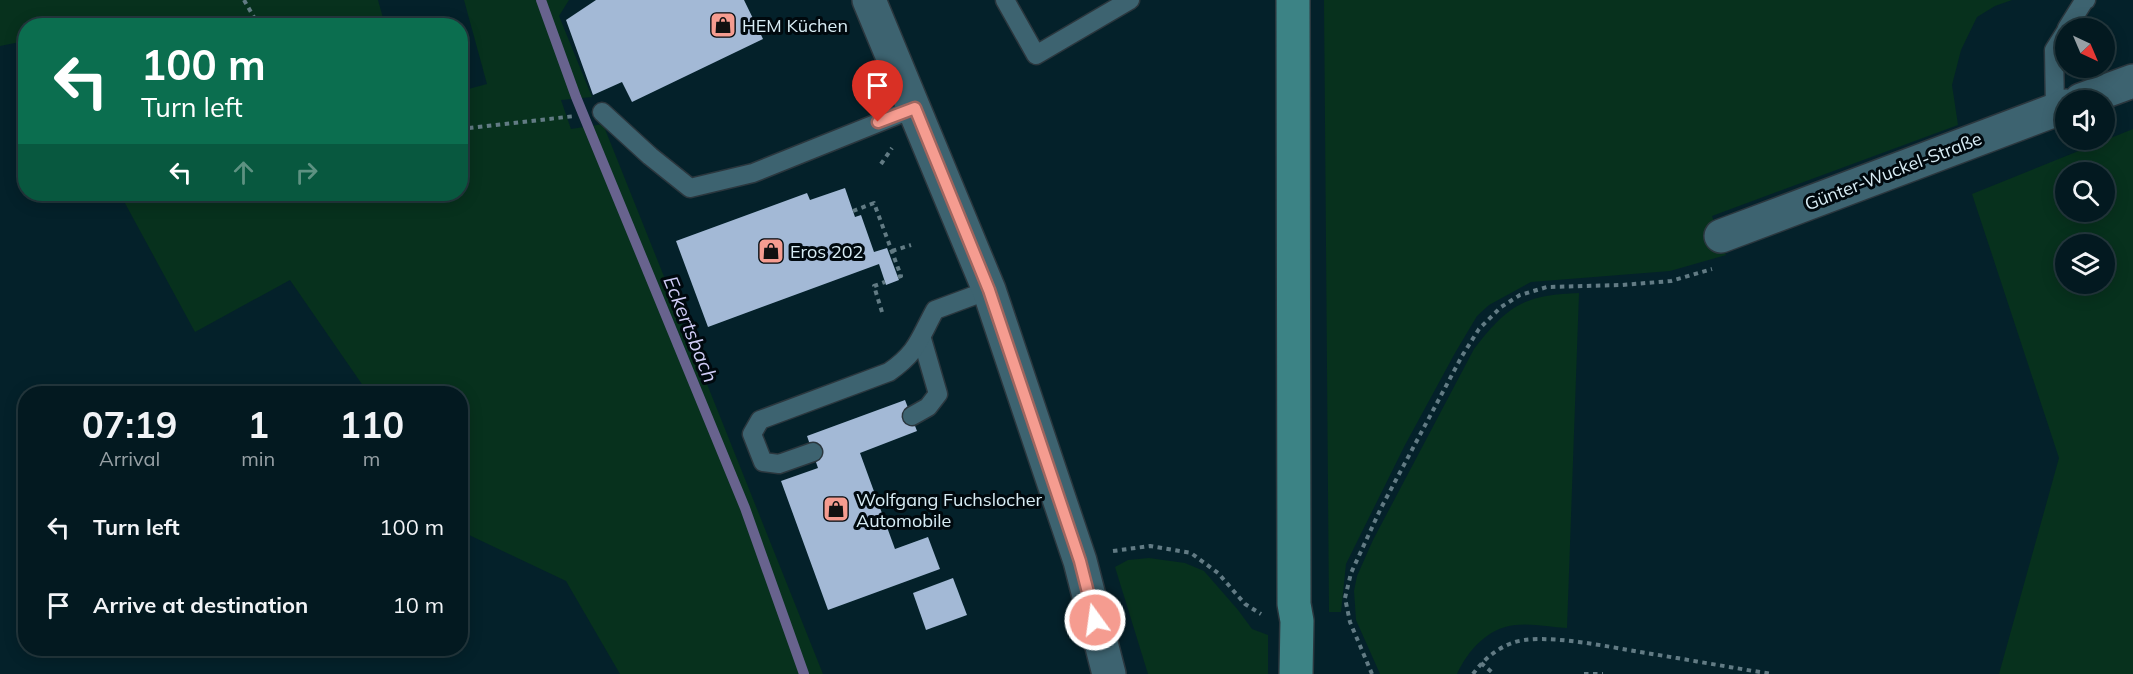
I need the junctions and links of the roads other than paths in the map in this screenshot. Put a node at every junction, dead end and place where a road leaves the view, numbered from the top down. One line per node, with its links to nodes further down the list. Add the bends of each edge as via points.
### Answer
1 (869, 0): 9 (street)
2 (1005, 0): 3 (lane, via 1036,55)
3 (1130, 0)
4 (1293, 0): 18 (main road)
5 (2084, 0): 6 (lane)
6 (2073, 18)
7 (2133, 81): 8 (street, Günter-Wuckel-Straße)
8 (2109, 90)
9 (915, 108): 11 (lane, via 753,174 690,188); 13 (street)
10 (2055, 111): 12 (street, Günter-Wuckel-Straße)
11 (602, 112)
12 (1721, 236)
13 (989, 290): 14 (lane, via 935,310); 17 (street, via 1080,561)
14 (922, 339): 15 (lane, via 938,394 928,407); 16 (lane, via 905,361 889,372 760,420 752,434 763,462 779,464)
15 (912, 416)
16 (813, 452)
17 (1109, 674)
18 (1296, 674)

